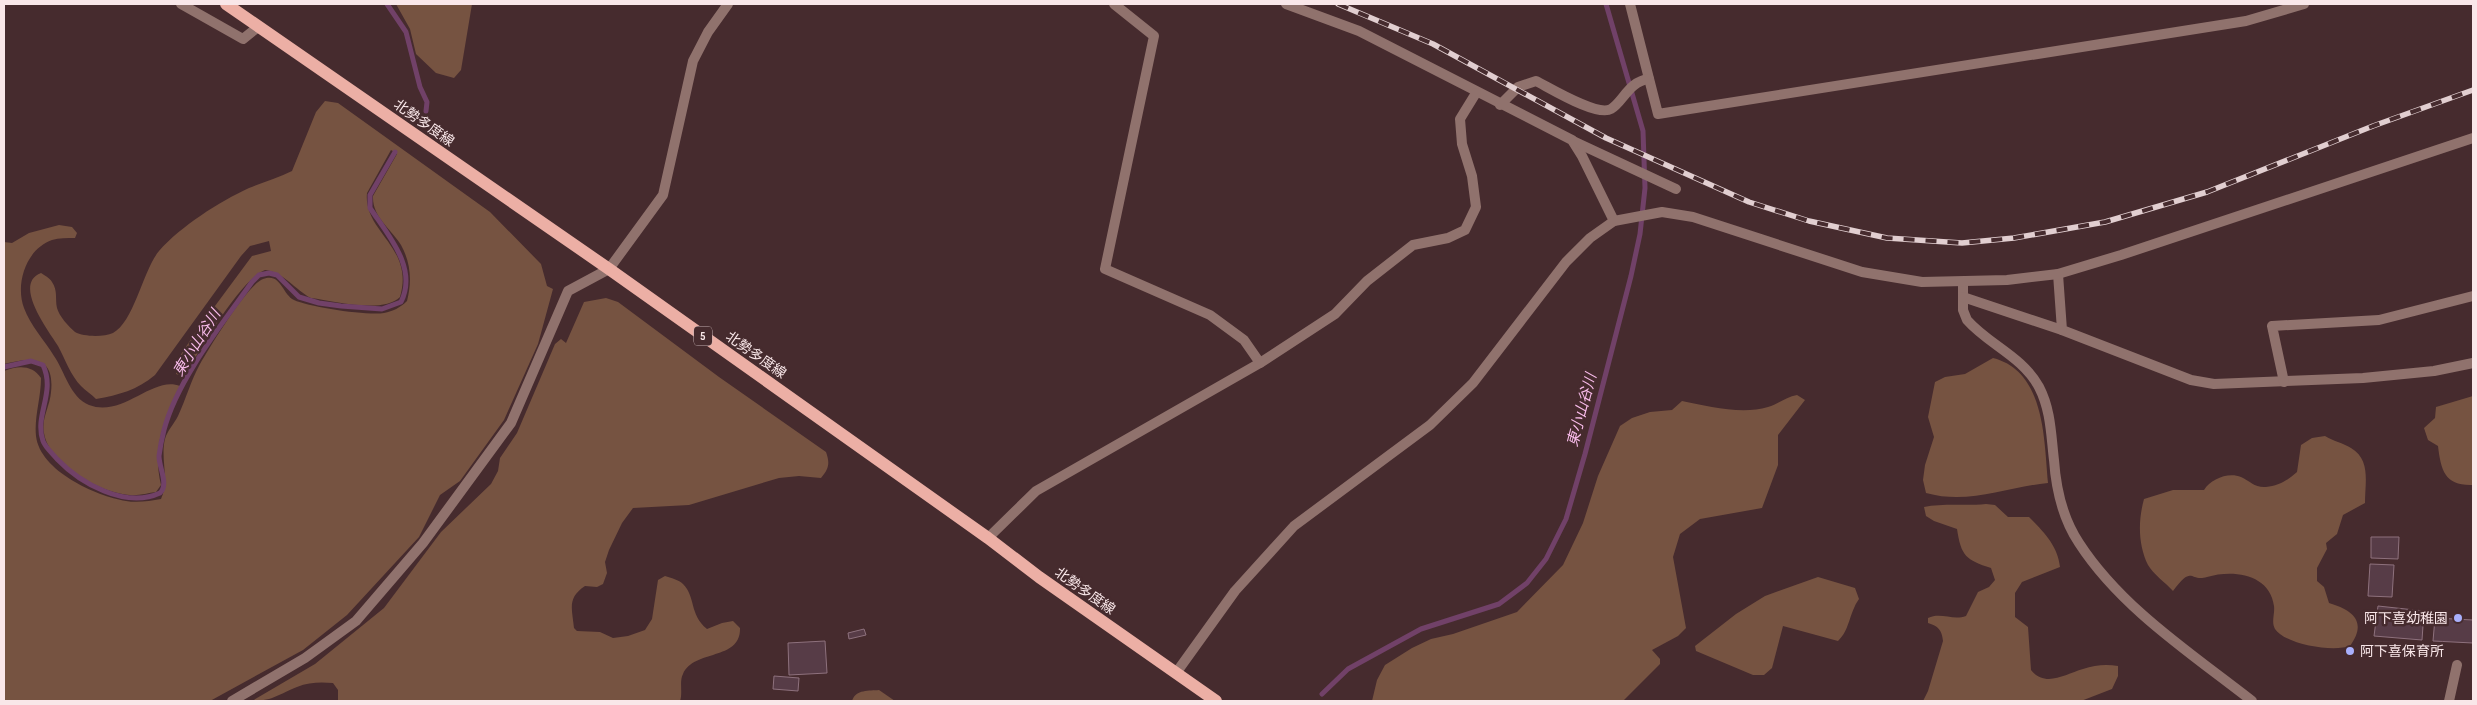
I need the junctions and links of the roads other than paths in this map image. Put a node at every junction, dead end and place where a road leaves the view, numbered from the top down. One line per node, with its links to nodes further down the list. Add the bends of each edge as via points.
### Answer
1 (181, 4): 8 (street, via 243,39)
2 (226, 4): 8 (main road, 北勢多度線 / 5)
3 (728, 4): 16 (street, via 693,61 663,195)
4 (1114, 4): 22 (street, via 1154,36 1105,269 1210,315 1244,340)
5 (1286, 4): 10 (street, via 1359,30)
6 (1630, 4): 9 (street)
7 (2304, 4): 9 (street, via 2246,21 1658,114)
8 (258, 27): 16 (main road, 北勢多度線 / 5)
9 (1646, 79): 11 (street, via 1623,94 1611,109 1602,111 1536,81 1518,87)
10 (1476, 93): 11 (street); 22 (street, via 1460,119 1462,144 1472,176 1476,207 1466,230 1448,238 1413,245 1367,281 1335,314)
11 (1500, 105): 13 (street)
12 (2473, 138): 17 (street)
13 (1572, 140): 14 (street); 15 (street)
14 (1676, 189)
15 (1614, 220): 18 (street, via 1662,212 1693,217 1862,272 1922,282); 27 (street, via 1566,262 1474,383 1430,425 1294,526 1235,591)
16 (609, 268): 25 (main road, 北勢多度線 / 5); 28 (street, via 568,291 511,423 423,543 356,621 304,658)
17 (2058, 274): 18 (street); 21 (street)
18 (1964, 282): 20 (street)
19 (2473, 296): 24 (street, via 2379,320 2272,326)
20 (1963, 297): 21 (street); 30 (street, via 1967,320 2021,363 2040,388 2051,423 2057,488 2064,515 2078,542 2121,594)
21 (2062, 330): 24 (street, via 2202,383)
22 (1260, 363): 25 (street, via 1036,490)
23 (2473, 363): 24 (street, via 2434,371)
24 (2284, 382)
25 (988, 538): 27 (main road, 北勢多度線 / 5)
26 (2457, 665): 31 (street)
27 (1176, 673): 29 (main road, 北勢多度線 / 5)
28 (232, 701)
29 (1216, 701)
30 (2252, 701)
31 (2449, 701)

